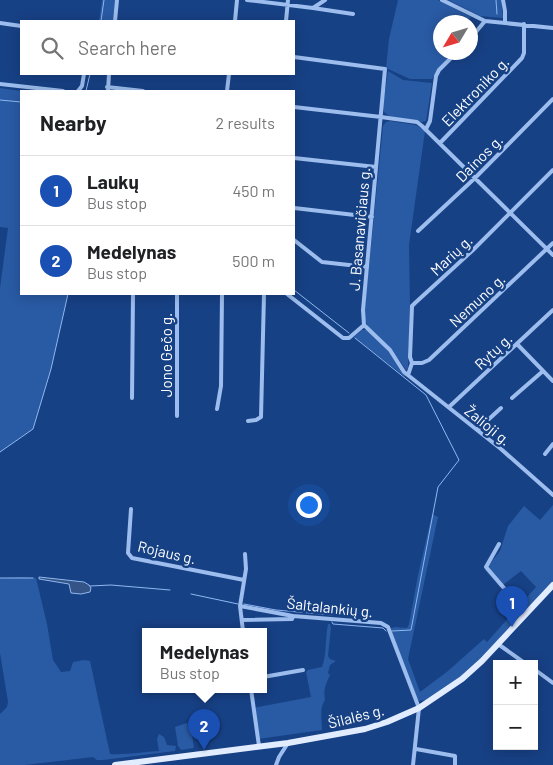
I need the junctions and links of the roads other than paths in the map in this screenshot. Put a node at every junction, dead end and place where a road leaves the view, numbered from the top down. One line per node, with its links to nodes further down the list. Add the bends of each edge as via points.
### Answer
1 (117, 0): 10 (street)
2 (237, 0): 11 (street)
3 (247, 0): 7 (street)
4 (325, 0): 8 (street)
5 (442, 0): 13 (street)
6 (503, 0): 14 (street)
7 (288, 3): 8 (street); 12 (street)
8 (313, 8): 9 (street)
9 (353, 14)
10 (115, 20)
11 (235, 20)
12 (286, 20)
13 (485, 20): 14 (street); 19 (street)
14 (505, 22): 16 (street)
15 (0, 23): 17 (street)
16 (524, 24): 18 (street); 35 (street, Elektroniko g., via 522,58)
17 (20, 26)
18 (553, 28)
19 (478, 29)
20 (295, 57): 33 (street, J. Basanavičiaus g., via 385,69)
21 (449, 60): 34 (street, via 436,76)
22 (84, 75): 28 (street)
23 (109, 75): 26 (street)
24 (229, 75): 30 (street)
25 (0, 84): 27 (street)
26 (108, 89): 29 (street)
27 (54, 90)
28 (79, 90)
29 (126, 90)
30 (227, 90)
31 (553, 99): 39 (street, Dainos g.)
32 (295, 107): 33 (street)
33 (381, 117): 34 (street, via 417,122); 37 (street, J. Basanavičiaus g.)
34 (426, 129): 35 (street)
35 (440, 143): 39 (street)
36 (295, 158): 37 (street)
37 (376, 167): 42 (street, J. Basanavičiaus g.)
38 (553, 170): 41 (street, Marių g.)
39 (476, 178): 41 (street); 43 (street, Dainos g.)
40 (295, 208): 42 (street)
41 (510, 213): 46 (street); 57 (street, Marių g., via 414,303)
42 (372, 217): 48 (street, J. Basanavičiaus g.)
43 (418, 231)
44 (295, 241): 48 (street, via 322,262)
45 (553, 243): 46 (street, Nemuno g.)
46 (547, 250): 47 (street); 57 (street, Nemuno g., via 429,360)
47 (553, 255)
48 (367, 267): 55 (street, J. Basanavičiaus g., via 362,315)
49 (133, 295): 61 (street)
50 (178, 295): 66 (street, Jono Gečo g.)
51 (222, 295): 65 (street, via 221,386)
52 (264, 295): 67 (street, via 261,417)
53 (288, 295): 55 (street, via 343,338 349,338)
54 (553, 310): 56 (street, Rytų g.)
55 (364, 325): 59 (street, via 390,350)
56 (517, 344): 58 (street); 63 (street, Rytų g.)
57 (412, 363): 59 (street, Marių g.)
58 (543, 371): 60 (street); 62 (street)
59 (408, 375): 63 (street, Žalioji g.)
60 (553, 381)
61 (132, 398)
62 (512, 398)
63 (448, 407): 68 (street, Žalioji g.)
64 (501, 408): 68 (street)
65 (217, 409)
66 (177, 416)
67 (248, 421)
68 (477, 430): 71 (street, Žalioji g.)
69 (553, 444): 70 (street)
70 (546, 454)
71 (553, 495)
72 (130, 509): 75 (street, Rojaus g., via 128,553 132,558)
73 (500, 544): 78 (street, via 486,567)
74 (245, 554): 75 (street)
75 (244, 580): 77 (street)
76 (553, 585): 78 (main road, Šilalės g.)
77 (240, 606): 79 (street, Šaltalankių g.); 80 (street)
78 (526, 614): 82 (main road, Šilalės g.)
79 (293, 616): 80 (street, via 292,619); 89 (street, Šaltalankių g., via 386,626)
80 (242, 620): 81 (street)
81 (243, 628)
82 (498, 644): 83 (street); 89 (main road, Šilalės g., via 462,679)
83 (520, 660)
84 (303, 670): 86 (street)
85 (538, 672): 87 (street)
86 (267, 676)
87 (553, 683)
88 (252, 693): 91 (street)
89 (418, 708): 90 (main road, Šilalės g., via 365,729); 92 (street)
90 (288, 742): 91 (main road, Šilalės g.); 95 (street)
91 (259, 746): 93 (main road, Šilalės g.)
92 (416, 749): 96 (street); 97 (street, via 455,756)
93 (166, 762): 94 (main road, Šilalės g.)
94 (115, 765)
95 (276, 765)
96 (413, 765)
97 (455, 765)

